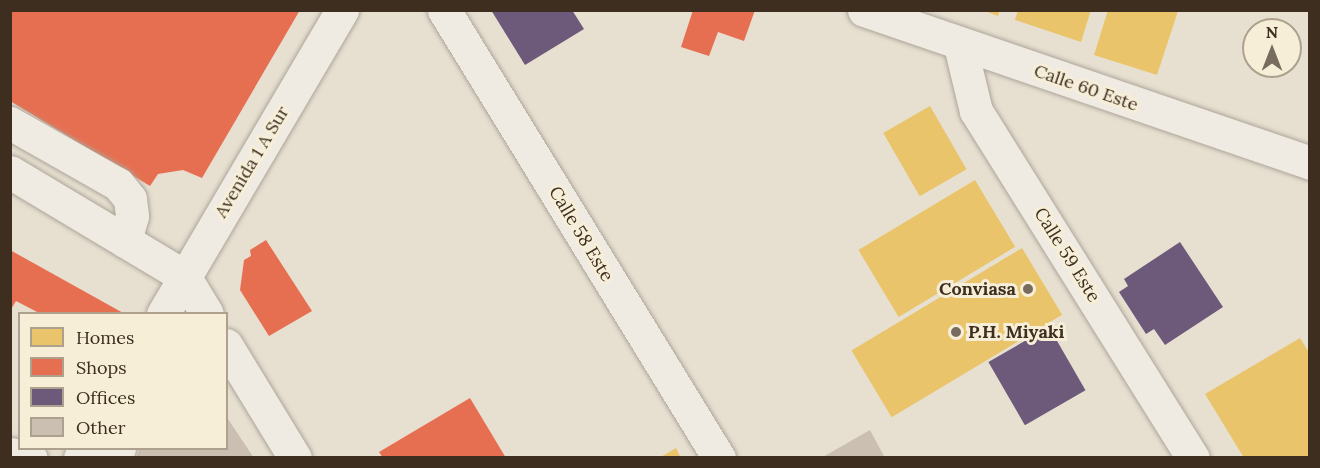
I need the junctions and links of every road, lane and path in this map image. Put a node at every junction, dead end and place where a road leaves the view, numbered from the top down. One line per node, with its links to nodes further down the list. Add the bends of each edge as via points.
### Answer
1 (342, 10): 9 (street, Avenida 1 A Sur)
2 (444, 10): 16 (street, Calle 58 Este)
3 (864, 10): 4 (street, Calle 60 Este)
4 (960, 45): 6 (street, Calle 60 Este); 17 (street, Calle 59 Este, via 976,111)
5 (10, 123): 8 (street, via 118,184 130,199 132,216)
6 (1310, 163)
7 (10, 172): 8 (street)
8 (125, 241): 9 (street)
9 (184, 276): 10 (street, Avenida 1 A Sur); 11 (street)
10 (164, 312)
11 (206, 312)
12 (228, 348): 15 (street)
13 (10, 454): 14 (street)
14 (31, 458)
15 (295, 458)
16 (719, 458)
17 (1193, 458)

